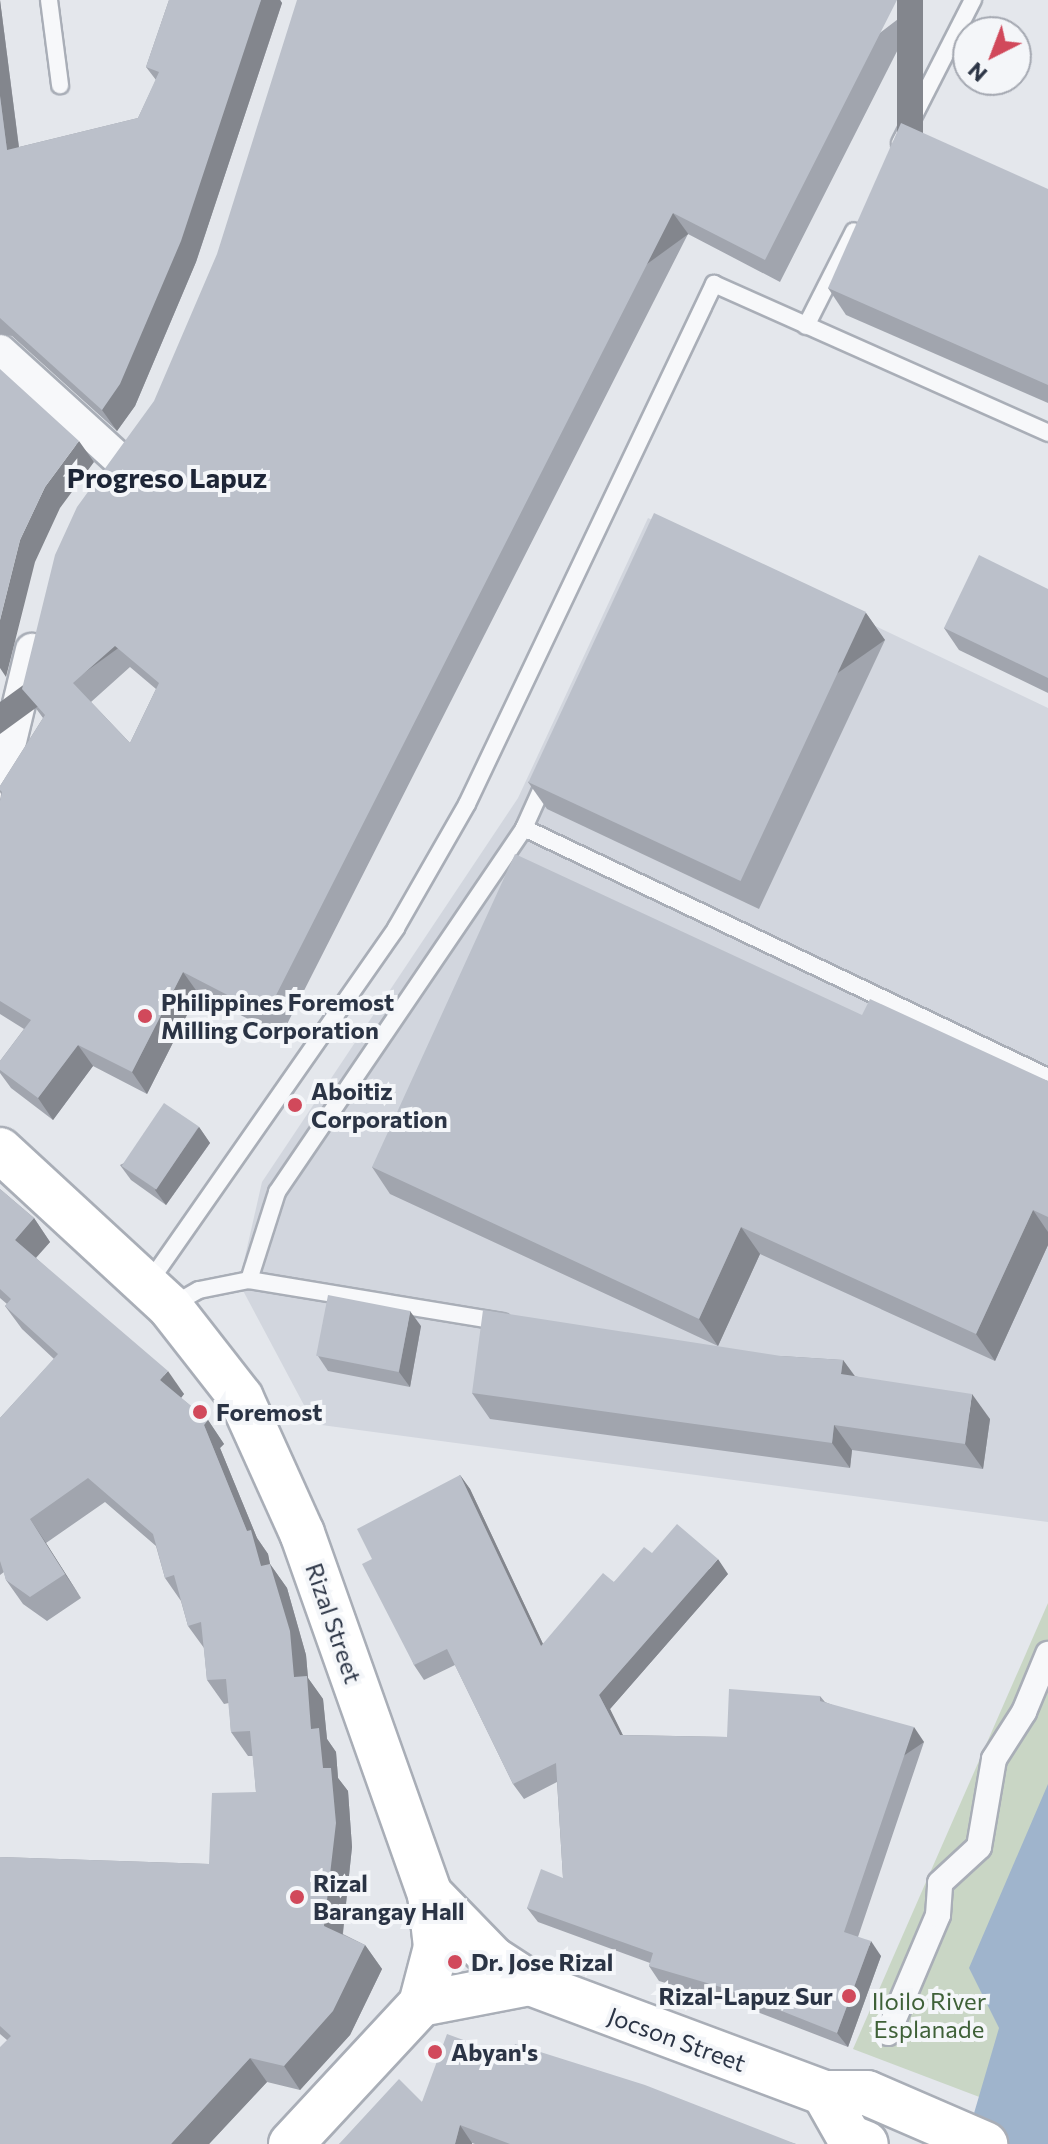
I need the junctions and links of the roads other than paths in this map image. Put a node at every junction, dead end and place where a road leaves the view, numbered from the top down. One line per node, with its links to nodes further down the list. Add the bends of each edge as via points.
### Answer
1 (49, 0): 3 (lane)
2 (973, 0): 4 (lane)
3 (60, 85)
4 (893, 156)
5 (864, 212): 6 (lane)
6 (806, 326): 8 (lane); 17 (lane, via 714,284 467,804 396,928)
7 (0, 351): 9 (street)
8 (1048, 433)
9 (120, 461)
10 (40, 616): 12 (street)
11 (556, 758): 13 (lane)
12 (0, 783)
13 (524, 828): 14 (lane); 16 (lane, via 277,1192)
14 (1048, 1077)
15 (0, 1150): 17 (main road, Rizal Street)
16 (249, 1280): 17 (lane); 18 (lane)
17 (159, 1296): 22 (main road, Rizal Street, via 218,1364 266,1446)
18 (517, 1324)
19 (1048, 1654): 21 (street)
20 (1048, 1694): 21 (street)
21 (1024, 1712): 25 (street, via 994,1759 979,1847 940,1883 938,1915)
22 (430, 1894): 23 (main road, Jocson Street, via 493,1959); 24 (main road, Rizal Street, via 436,1947)
23 (530, 1983): 24 (main road); 26 (main road, Jocson Street)
24 (421, 2004): 28 (main road, Rizal Street)
25 (888, 2033)
26 (824, 2093): 27 (main road); 29 (main road, Jocson Street, via 867,2093)
27 (858, 2140)
28 (291, 2144)
29 (985, 2144)

